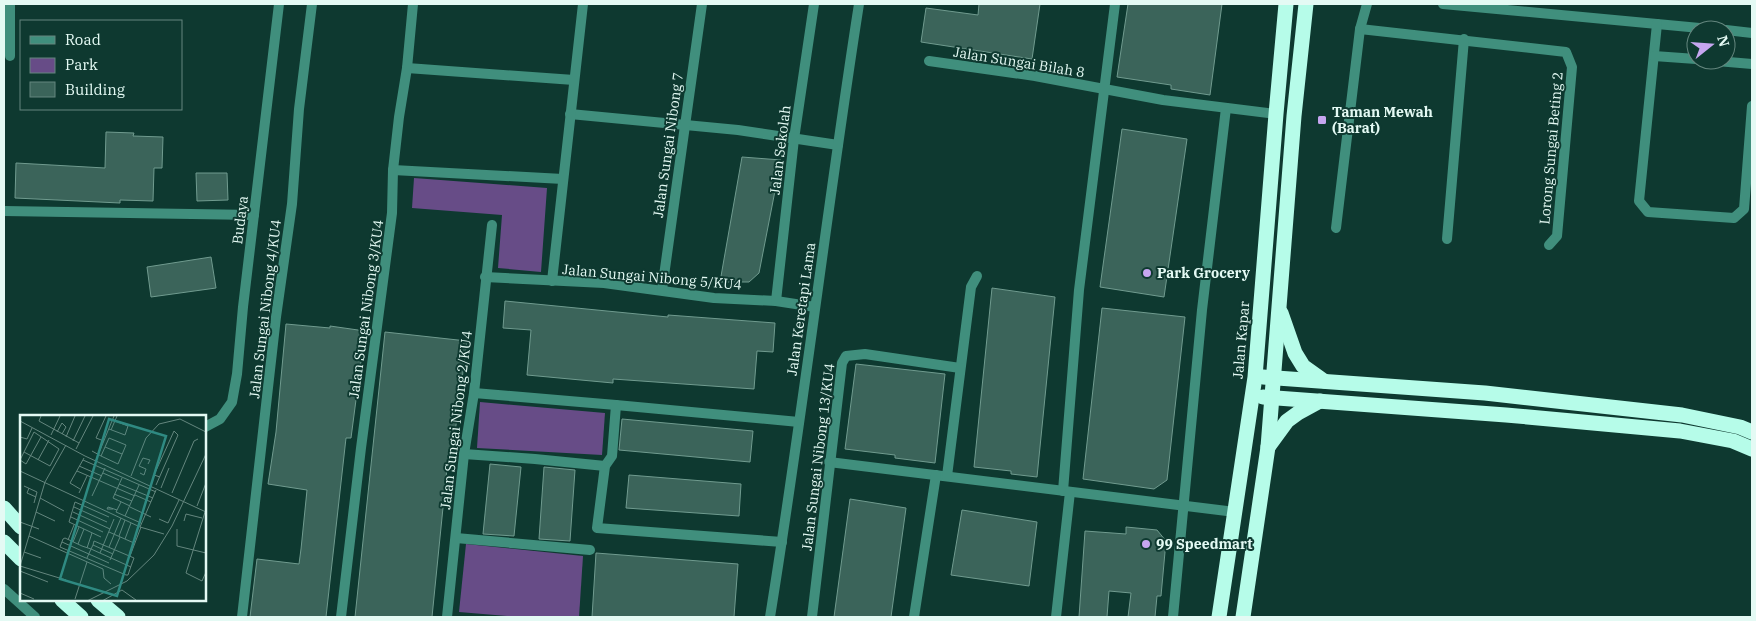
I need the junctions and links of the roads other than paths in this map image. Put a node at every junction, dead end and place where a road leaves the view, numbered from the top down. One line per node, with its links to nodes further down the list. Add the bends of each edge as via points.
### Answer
1 (10, 4): 21 (street)
2 (279, 4): 40 (street, Budaya)
3 (312, 4): 87 (street, Jalan Sungai Nibong 4/KU4, via 292,204)
4 (413, 4): 27 (street, Jalan Sungai Nibong 3/KU4)
5 (583, 4): 28 (street)
6 (702, 4): 34 (street, Jalan Sungai Nibong 7)
7 (814, 4): 35 (street, Jalan Sekolah)
8 (859, 4): 36 (street, Jalan Keretapi Lama)
9 (1115, 4): 29 (street)
10 (1286, 4): 33 (highway, Jalan Kapar)
11 (1306, 4): 50 (highway)
12 (1367, 4): 17 (street)
13 (1442, 4): 14 (street)
14 (1524, 8): 15 (street)
15 (1657, 24): 16 (street); 22 (street)
16 (1686, 27)
17 (1360, 29): 20 (street); 42 (street)
18 (1736, 31): 19 (street)
19 (1752, 33)
20 (1464, 40): 43 (street); 44 (street, Lorong Sungai Beting 2, via 1566,52 1572,67 1557,236)
21 (10, 56)
22 (1654, 56): 23 (street); 30 (street, via 1639,201 1648,212 1734,218 1744,209)
23 (1686, 58)
24 (929, 61): 29 (street, Jalan Sungai Bilah 8)
25 (1736, 63): 26 (street)
26 (1752, 64)
27 (407, 68): 28 (street); 37 (street, Jalan Sungai Nibong 3/KU4)
28 (574, 80): 32 (street)
29 (1105, 90): 31 (street, Jalan Sungai Bilah 8); 71 (street, via 1079,290)
30 (1752, 106)
31 (1226, 108): 33 (street, Jalan Sungai Bilah 8); 72 (street)
32 (570, 114): 34 (street); 38 (street)
33 (1276, 114): 53 (highway, Jalan Kapar)
34 (685, 125): 35 (street); 48 (street, Jalan Sungai Nibong 7)
35 (794, 140): 36 (street); 49 (street, Jalan Sekolah)
36 (838, 145): 51 (street, Jalan Keretapi Lama)
37 (392, 170): 38 (street); 88 (street, Jalan Sungai Nibong 3/KU4, via 392,213)
38 (563, 179): 47 (street)
39 (4, 211): 40 (street)
40 (254, 215): 62 (street, Budaya, via 232,402 220,419)
41 (492, 226): 46 (street, Jalan Sungai Nibong 2/KU4)
42 (1336, 228)
43 (1447, 240)
44 (1549, 245)
45 (977, 276): 52 (street, via 971,287)
46 (485, 277): 47 (street, Jalan Sungai Nibong 5/KU4); 56 (street, Jalan Sungai Nibong 2/KU4)
47 (552, 281): 48 (street, Jalan Sungai Nibong 5/KU4)
48 (662, 290): 49 (street, Jalan Sungai Nibong 5/KU4, via 714,298)
49 (776, 301): 51 (street, Jalan Sungai Nibong 5/KU4)
50 (1279, 304): 54 (highway); 55 (highway, via 1295,353 1303,366)
51 (815, 307): 61 (street, Jalan Keretapi Lama)
52 (960, 368): 67 (street, Jalan Sungai Nibong 13/KU4, via 865,354 846,356 842,363); 70 (street)
53 (1254, 377): 54 (highway); 57 (highway, Jalan Kapar)
54 (1273, 377): 55 (highway); 58 (highway)
55 (1324, 381): 63 (highway, via 1480,393 1682,415)
56 (474, 393): 60 (street); 66 (street, Jalan Sungai Nibong 2/KU4)
57 (1252, 396): 58 (highway); 74 (highway, Jalan Kapar)
58 (1272, 398): 59 (highway); 64 (highway)
59 (1320, 401): 64 (highway, via 1286,422); 65 (highway, via 1680,431 1733,441)
60 (616, 404): 61 (street); 68 (street, via 612,456)
61 (799, 422): 78 (street, Jalan Keretapi Lama)
62 (206, 426)
63 (1752, 432)
64 (1268, 447): 96 (highway)
65 (1752, 449)
66 (464, 454): 68 (street); 76 (street, Jalan Sungai Nibong 2/KU4)
67 (830, 462): 69 (street); 91 (street, Jalan Sungai Nibong 13/KU4)
68 (605, 466): 78 (street, via 596,528)
69 (936, 475): 70 (street); 92 (street)
70 (947, 476): 71 (street)
71 (1067, 492): 72 (street); 93 (street)
72 (1182, 506): 74 (street); 94 (street)
73 (4, 508): 75 (highway)
74 (1236, 512): 95 (highway, Jalan Kapar)
75 (20, 526)
76 (456, 538): 79 (street); 89 (street, Jalan Sungai Nibong 2/KU4)
77 (4, 542): 80 (highway)
78 (782, 542): 90 (street, Jalan Keretapi Lama)
79 (590, 550)
80 (20, 558)
81 (4, 589): 84 (street)
82 (63, 601): 85 (highway)
83 (99, 601): 86 (highway)
84 (35, 617)
85 (81, 617)
86 (118, 617)
87 (242, 617)
88 (341, 617)
89 (447, 617)
90 (770, 617)
91 (812, 617)
92 (914, 617)
93 (1056, 617)
94 (1173, 617)
95 (1219, 617)
96 (1243, 617)

